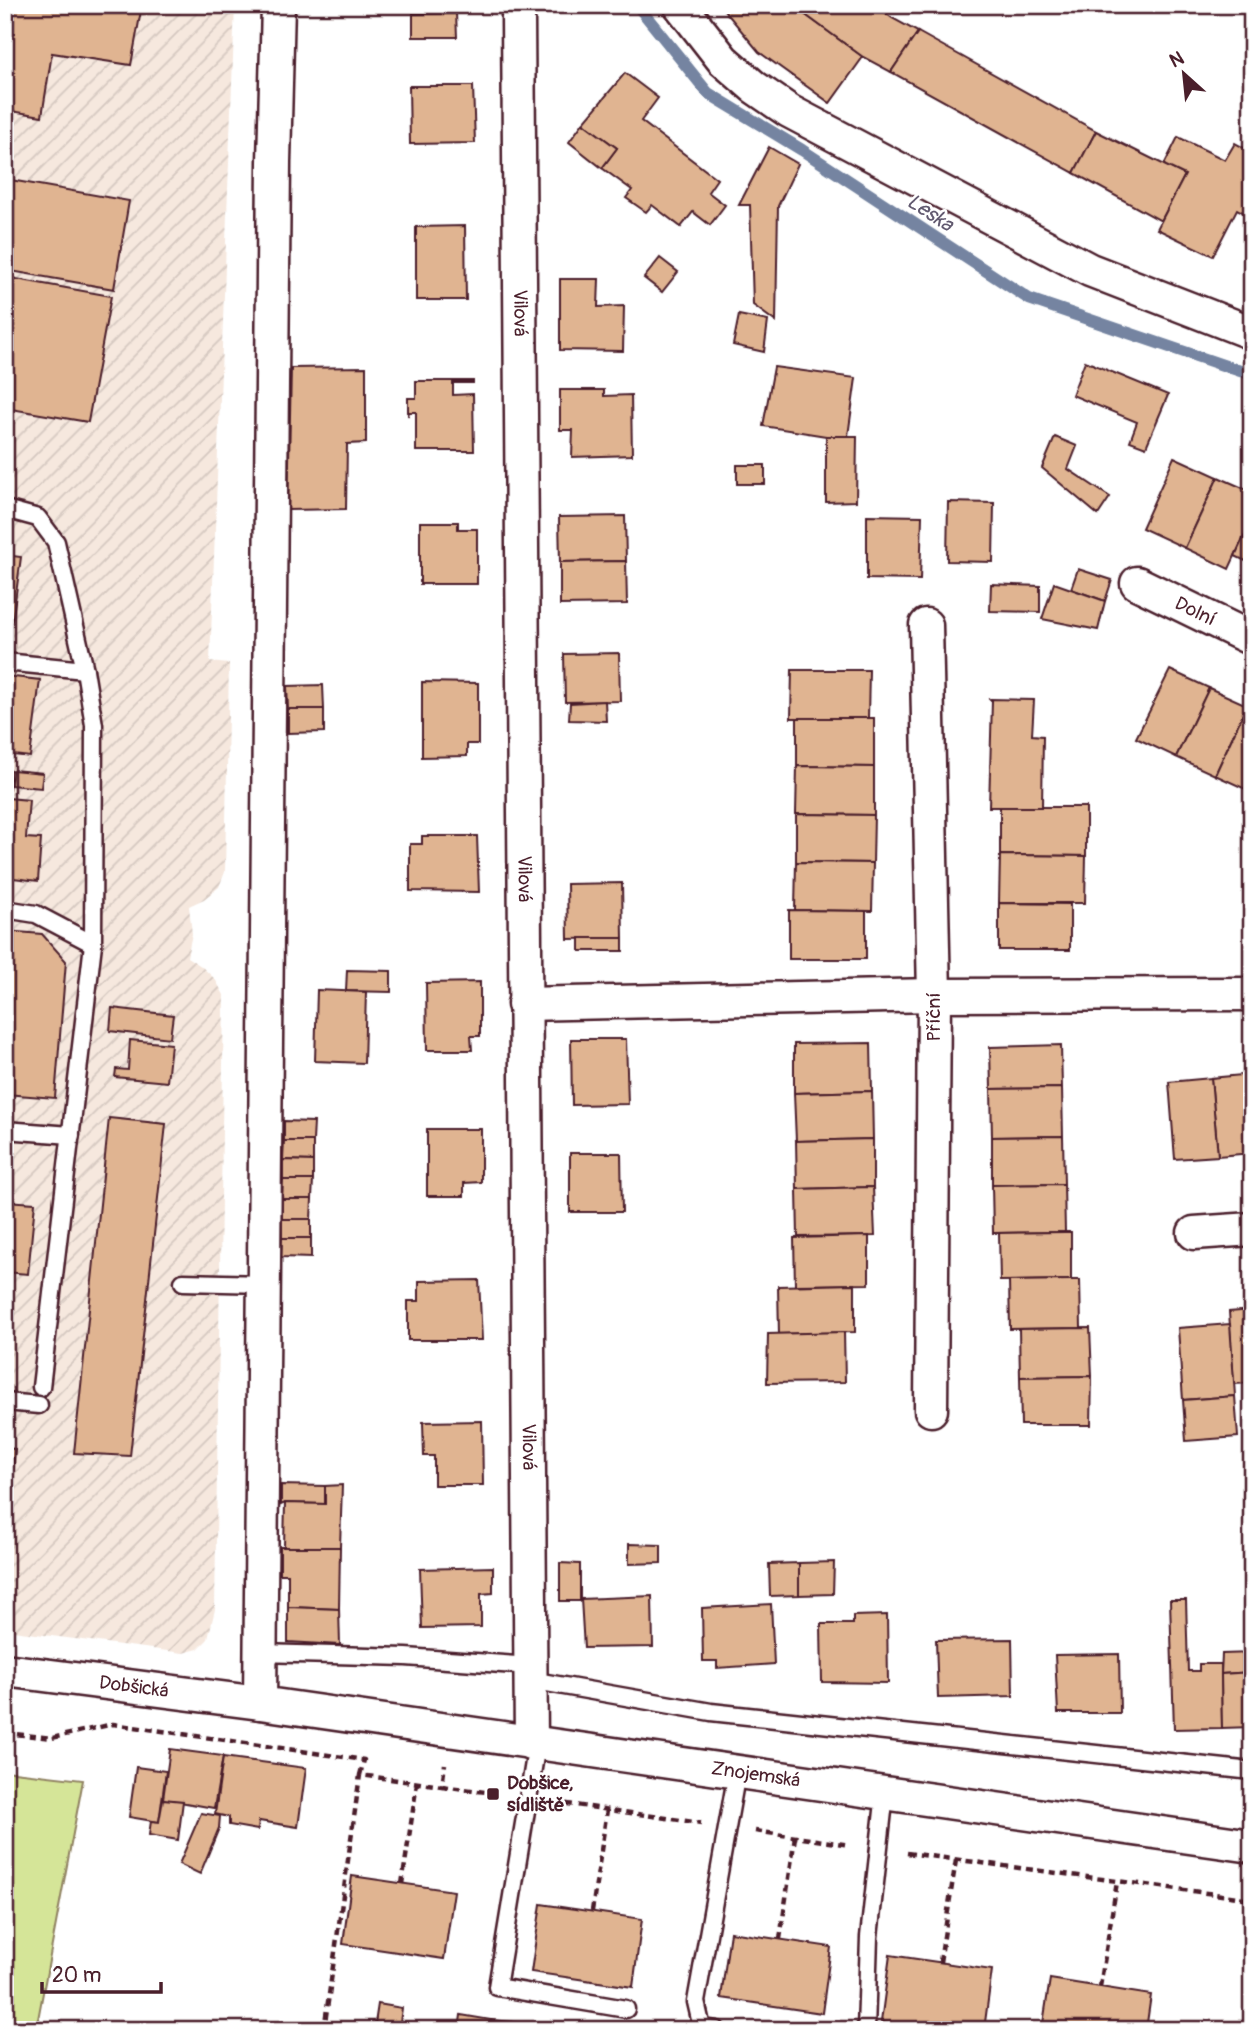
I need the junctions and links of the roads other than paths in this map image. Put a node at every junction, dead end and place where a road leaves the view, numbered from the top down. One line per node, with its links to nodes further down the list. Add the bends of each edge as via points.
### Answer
1 (278, 5): 21 (street)
2 (680, 5): 4 (street, via 723,60 789,111 1090,270)
3 (518, 15): 15 (street, Vilová)
4 (1252, 333)
5 (5, 509): 10 (lane, via 38,518 56,542)
6 (1137, 583): 8 (street, Dolní)
7 (926, 625): 14 (street, Příční)
8 (1252, 639)
9 (5, 662): 10 (lane)
10 (85, 670): 12 (lane, via 94,725)
11 (5, 909): 12 (lane, via 36,914)
12 (93, 944): 17 (lane)
13 (1252, 994): 14 (street)
14 (934, 995): 15 (street); 25 (street, Příční)
15 (524, 1004): 28 (street, Vilová)
16 (5, 1130): 17 (lane)
17 (71, 1135): 22 (lane)
18 (1252, 1229): 19 (street)
19 (1194, 1233)
20 (183, 1282): 21 (lane)
21 (264, 1284): 26 (street)
22 (41, 1387)
23 (5, 1402): 24 (lane)
24 (39, 1405)
25 (931, 1410)
26 (260, 1653): 28 (lane, via 406,1657); 29 (street)
27 (5, 1670): 29 (street, Dobšická)
28 (530, 1673): 30 (street, Vilová); 31 (lane, via 711,1712)
29 (260, 1703): 30 (street, Znojemská)
30 (534, 1744): 32 (street, Znojemská); 35 (lane, via 498,1987)
31 (1252, 1771)
32 (737, 1772): 33 (street, Znojemská); 36 (lane, via 696,2002 702,2028)
33 (885, 1793): 34 (street, Znojemská); 37 (lane, via 869,1937)
34 (1252, 1846)
35 (625, 2009)
36 (717, 2030)
37 (866, 2030)

